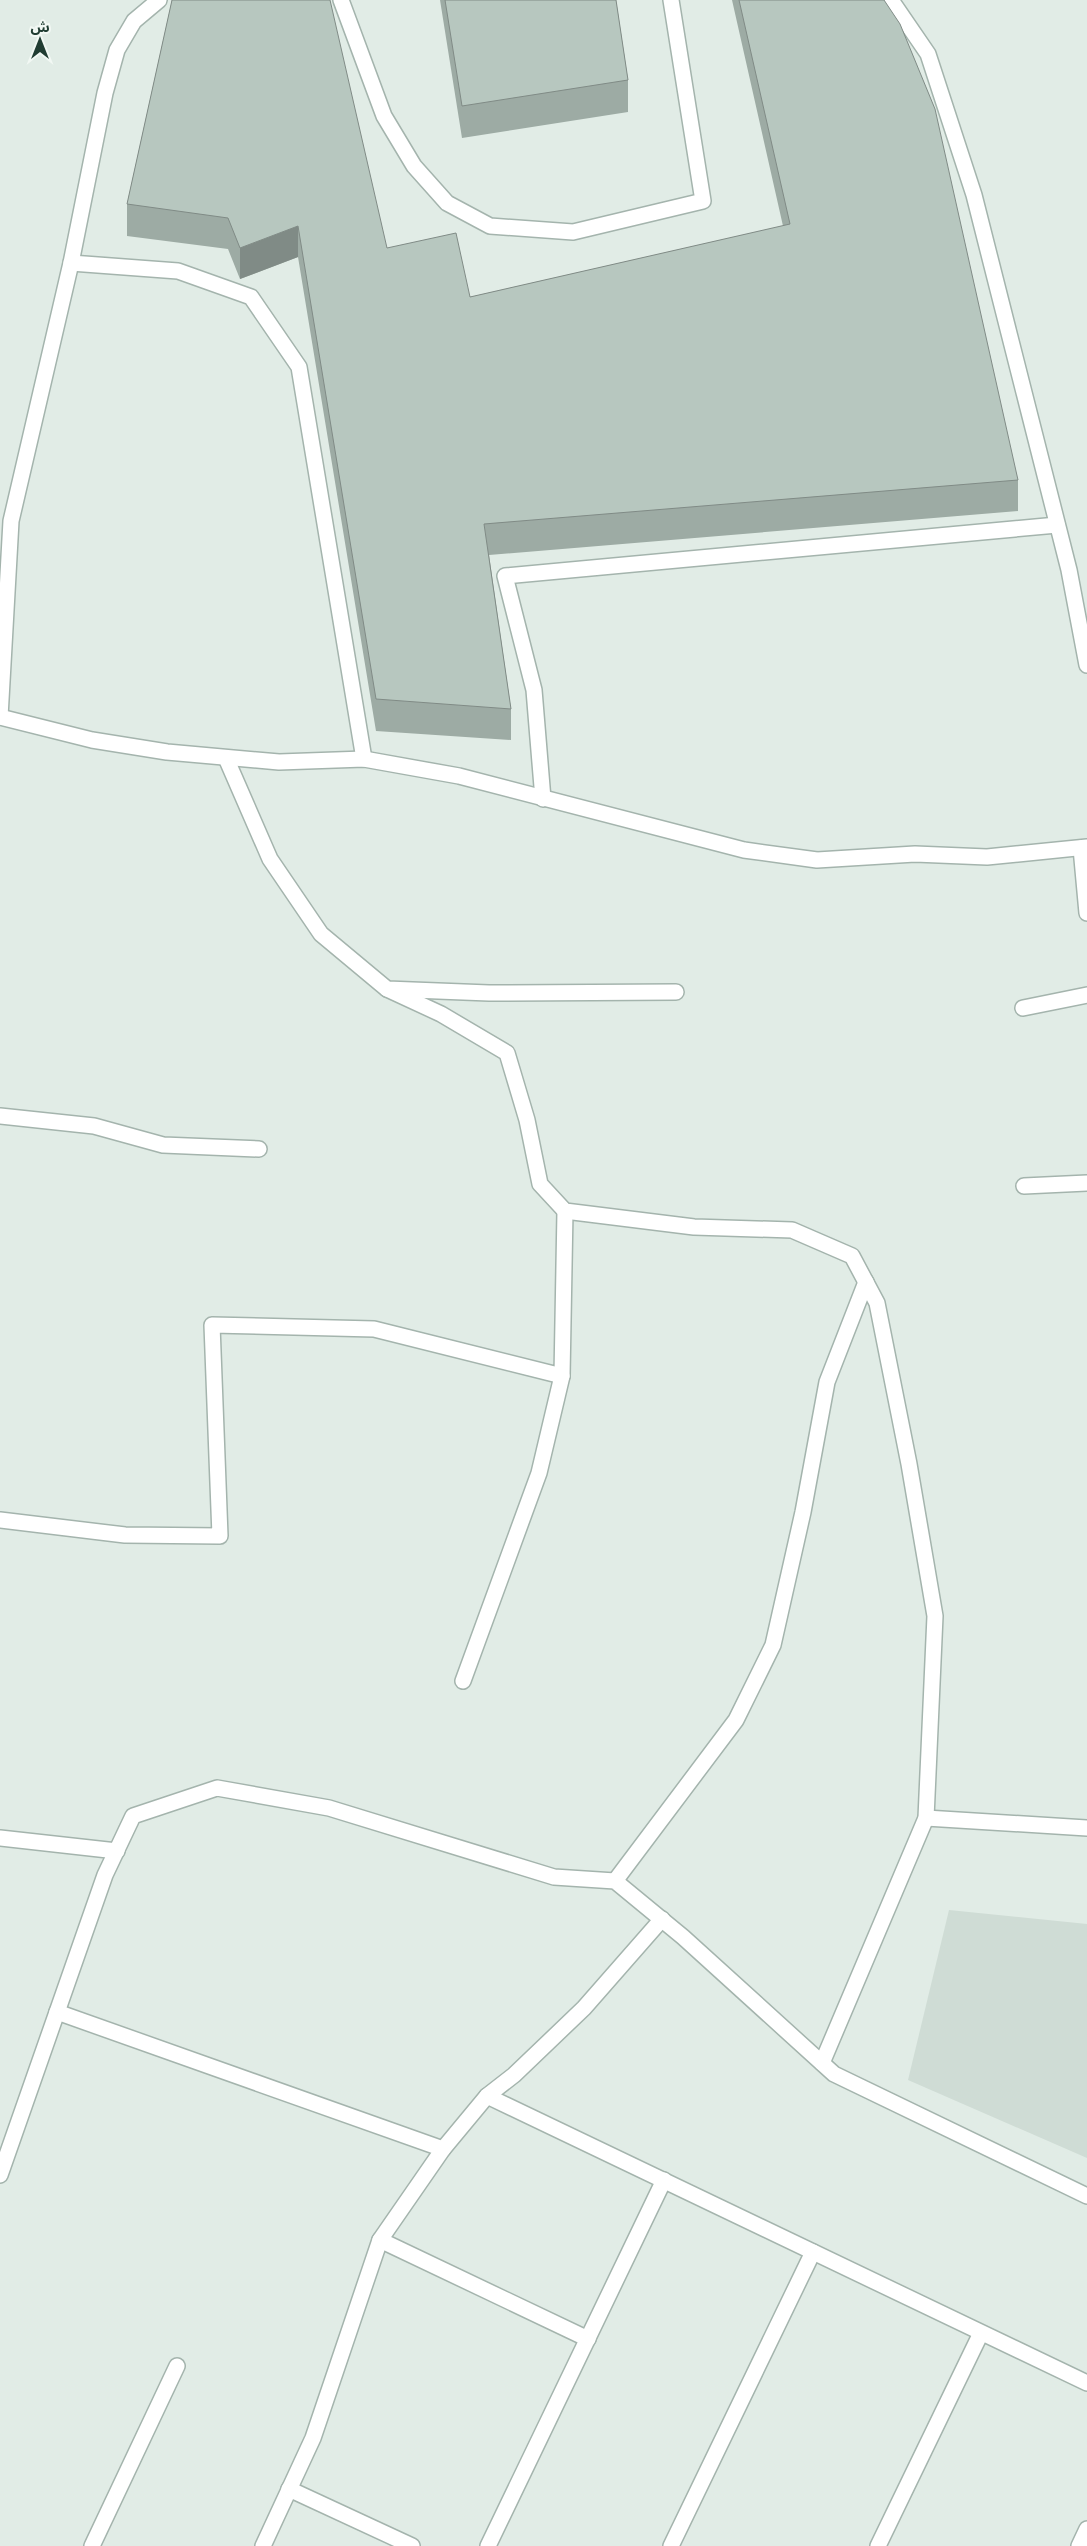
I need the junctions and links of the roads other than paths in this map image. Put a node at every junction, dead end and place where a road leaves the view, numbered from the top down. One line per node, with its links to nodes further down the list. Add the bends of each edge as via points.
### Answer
1 (159, 0): 5 (street, via 134,21 117,50 105,93)
2 (342, 0): 3 (street, via 384,116 414,166 447,203 490,226 573,232 703,201)
3 (671, 0)
4 (891, 0): 7 (street, via 928,54 974,194)
5 (71, 263): 6 (street); 11 (street, via 178,271 251,297 299,367)
6 (6, 521): 9 (street)
7 (1057, 525): 8 (street); 12 (street, via 505,576 534,690)
8 (1087, 665)
9 (0, 717): 10 (street, via 92,740)
10 (226, 758): 11 (street, via 279,762); 15 (street, via 270,859 321,934)
11 (364, 759): 12 (street, via 459,776)
12 (543, 799): 13 (street, via 744,850 817,860 915,854 987,857)
13 (1084, 847): 14 (street)
14 (1087, 913)
15 (387, 989): 16 (street); 23 (street, via 440,1014 508,1053 527,1120 540,1184)
16 (676, 992)
17 (1087, 996): 18 (street)
18 (1023, 1008)
19 (0, 1116): 20 (street, via 94,1126 163,1145)
20 (259, 1149)
21 (1087, 1183): 22 (street)
22 (1024, 1186)
23 (565, 1211): 24 (street, via 694,1227 792,1230 852,1256); 25 (street)
24 (866, 1282): 28 (street, via 877,1303 910,1464 935,1616); 32 (street, via 828,1382 773,1645 736,1720)
25 (562, 1376): 26 (street, via 374,1329 212,1325 220,1536 125,1535); 27 (street, via 539,1473)
26 (0, 1520)
27 (463, 1681)
28 (926, 1818): 29 (street); 35 (street)
29 (1087, 1828)
30 (0, 1838): 31 (street)
31 (117, 1851): 32 (street, via 133,1816 217,1788 329,1808 554,1877); 34 (street, via 105,1875)
32 (615, 1881): 33 (street)
33 (662, 1919): 35 (street); 36 (street, via 584,2008)
34 (57, 2012): 37 (street); 38 (street)
35 (822, 2063): 40 (street, via 834,2074)
36 (488, 2096): 37 (street); 39 (street)
37 (443, 2149): 41 (street)
38 (0, 2176)
39 (664, 2180): 42 (street); 44 (street)
40 (1087, 2196)
41 (380, 2240): 44 (street); 47 (street, via 313,2438)
42 (813, 2252): 43 (street); 53 (street)
43 (981, 2332): 46 (street); 54 (street)
44 (588, 2339): 52 (street)
45 (177, 2366): 49 (street)
46 (1087, 2383)
47 (289, 2489): 50 (street); 51 (street)
48 (1087, 2529): 55 (street)
49 (92, 2546)
50 (263, 2546)
51 (412, 2546)
52 (488, 2546)
53 (671, 2546)
54 (878, 2546)
55 (1079, 2546)

